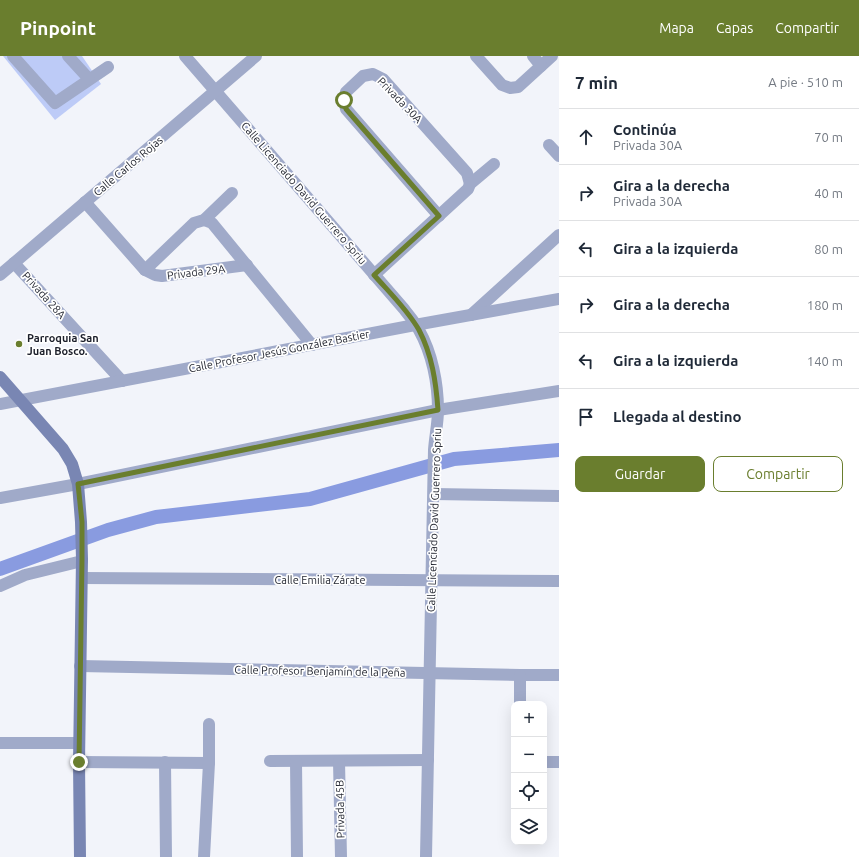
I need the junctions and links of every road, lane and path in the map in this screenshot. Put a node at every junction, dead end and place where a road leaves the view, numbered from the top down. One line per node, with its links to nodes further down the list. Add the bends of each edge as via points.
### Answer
1 (13, 56): 10 (street, via 55,103)
2 (68, 56): 10 (street)
3 (185, 56): 11 (street, Calle Licenciado David Guerrero Spriu)
4 (256, 56): 11 (street, Calle Carlos Rojas)
5 (476, 56): 8 (street, via 502,85 510,88 518,86)
6 (533, 56): 8 (street)
7 (552, 56): 8 (street)
8 (541, 66)
9 (108, 67): 10 (street)
10 (89, 79)
11 (216, 91): 17 (street, Calle Carlos Rojas); 25 (street, Calle Licenciado David Guerrero Spriu)
12 (549, 145): 13 (street)
13 (559, 156)
14 (494, 164): 15 (street)
15 (470, 184): 18 (street, via 468,189); 18 (street, Privada 30A, via 467,173 383,79 373,74 363,76 346,92 346,109)
16 (232, 193): 19 (street, Privada 29A)
17 (85, 202): 21 (street, Calle Carlos Rojas); 23 (street)
18 (439, 216): 25 (street)
19 (204, 220): 22 (street, Privada 29A, via 212,223); 23 (street, Privada 29A, via 194,223)
20 (559, 235): 27 (street)
21 (14, 263): 24 (street, Calle Carlos Rojas); 31 (street, Privada 28A)
22 (248, 265): 23 (street, Privada 29A, via 162,276); 29 (street, Privada 29A)
23 (145, 270)
24 (0, 275)
25 (374, 275): 28 (street, Calle Licenciado David Guerrero Spriu)
26 (559, 299): 27 (street, Calle Profesor Jesús González Bastier)
27 (470, 315): 28 (street, Calle Profesor Jesús González Bastier)
28 (415, 325): 29 (street, Calle Profesor Jesús González Bastier); 35 (street, Calle Licenciado David Guerrero Spriu, via 426,344 431,361)
29 (312, 345): 31 (street, Calle Profesor Jesús González Bastier)
30 (0, 377): 33 (street)
31 (122, 381): 33 (street, Calle Profesor Jesús González Bastier)
32 (559, 391): 35 (street)
33 (21, 401): 34 (street, Calle Profesor Jesús González Bastier); 36 (street, via 63,449 72,464)
34 (0, 404)
35 (438, 410): 36 (street); 37 (street, Calle Licenciado David Guerrero Spriu, via 434,450)
36 (78, 484): 39 (street); 40 (street)
37 (434, 494): 38 (street); 42 (street, Calle Licenciado David Guerrero Spriu)
38 (559, 496)
39 (0, 498)
40 (82, 560): 41 (street); 44 (street, via 25,575)
41 (82, 578): 42 (street, Calle Emilia Zárate); 45 (street)
42 (432, 580): 43 (street, Calle Emilia Zárate); 46 (street, Calle Licenciado David Guerrero Spriu)
43 (559, 581)
44 (0, 586)
45 (80, 666): 46 (street, Calle Profesor Benjamín de la Peña); 52 (street)
46 (430, 673): 47 (street, Calle Profesor Benjamín de la Peña); 54 (street, Calle Licenciado David Guerrero Spriu)
47 (520, 675): 48 (street, Calle Profesor Benjamín de la Peña); 49 (street)
48 (559, 675)
49 (520, 701)
50 (208, 724): 61 (street)
51 (0, 743): 52 (street)
52 (79, 744): 57 (street)
53 (339, 760): 54 (street); 56 (street); 66 (street, Privada 45B)
54 (428, 760): 67 (street, Calle Licenciado David Guerrero Spriu)
55 (270, 761): 56 (street)
56 (296, 761): 65 (street)
57 (79, 762): 58 (street); 62 (street)
58 (165, 762): 61 (street); 63 (street)
59 (547, 762): 60 (street)
60 (559, 762)
61 (208, 763): 64 (street)
62 (80, 857)
63 (166, 857)
64 (204, 857)
65 (297, 857)
66 (341, 857)
67 (426, 857)

